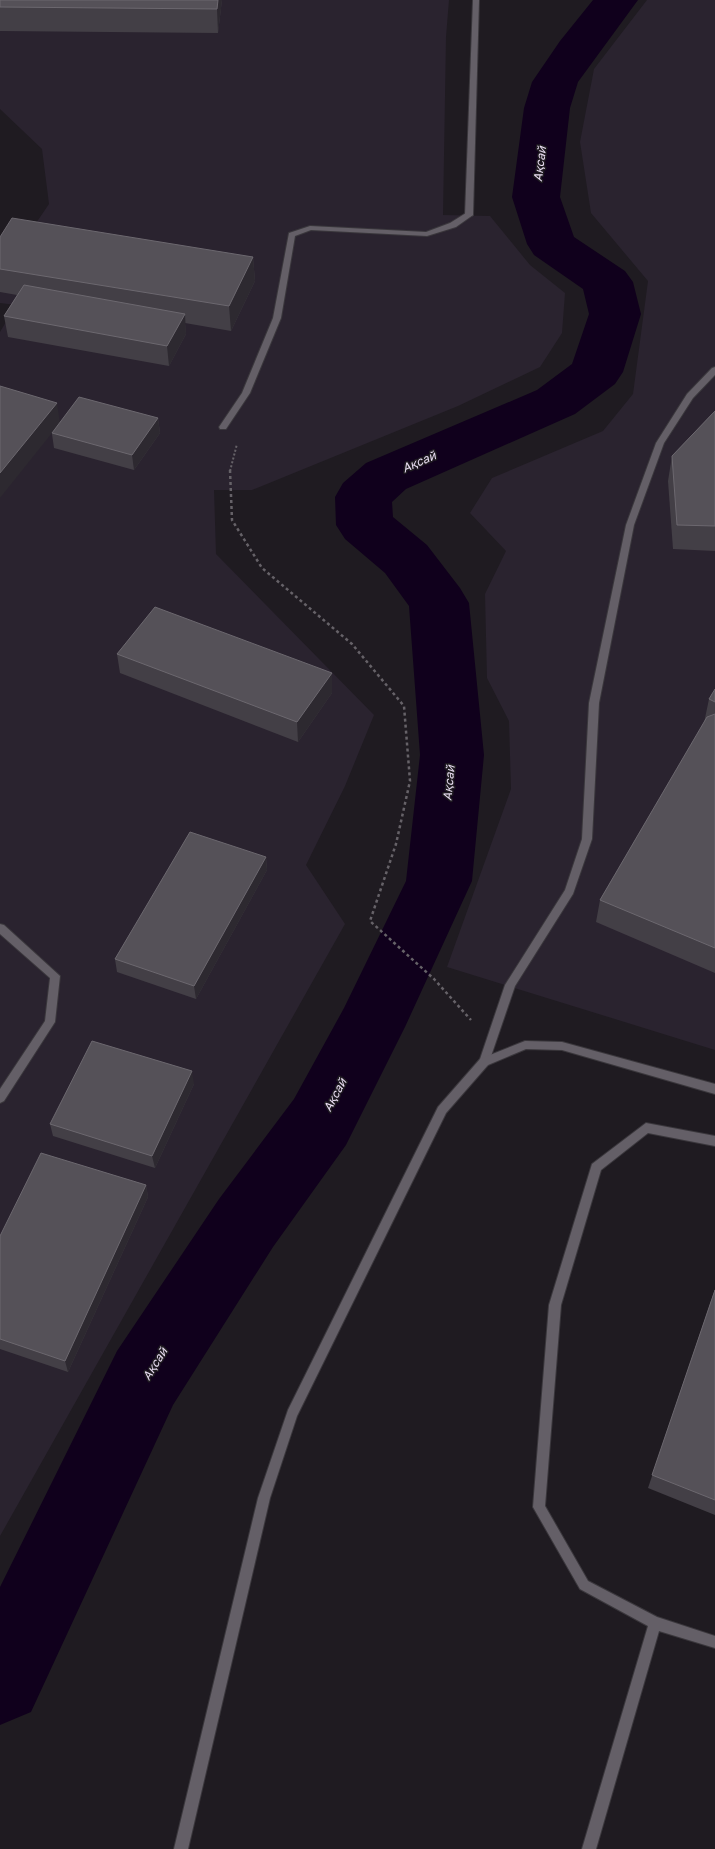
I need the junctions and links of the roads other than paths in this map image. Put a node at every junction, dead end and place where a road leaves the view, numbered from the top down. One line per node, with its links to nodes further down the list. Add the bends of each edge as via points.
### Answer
1 (476, 0): 3 (street, via 468,215 453,225 427,234 310,228 292,235 277,318 246,392)
2 (715, 370): 5 (street, via 690,396 660,443 630,525 594,703 587,839 570,891 510,985)
3 (223, 426)
4 (0, 928): 7 (street, via 55,976 50,1022)
5 (484, 1062): 6 (street, via 525,1045 562,1046); 11 (street, via 442,1110 292,1414 264,1498)
6 (715, 1089)
7 (0, 1098)
8 (715, 1141): 9 (street, via 646,1128 596,1167 555,1305 540,1507 584,1585)
9 (655, 1623): 10 (street); 12 (street)
10 (715, 1642)
11 (181, 1849)
12 (589, 1849)

